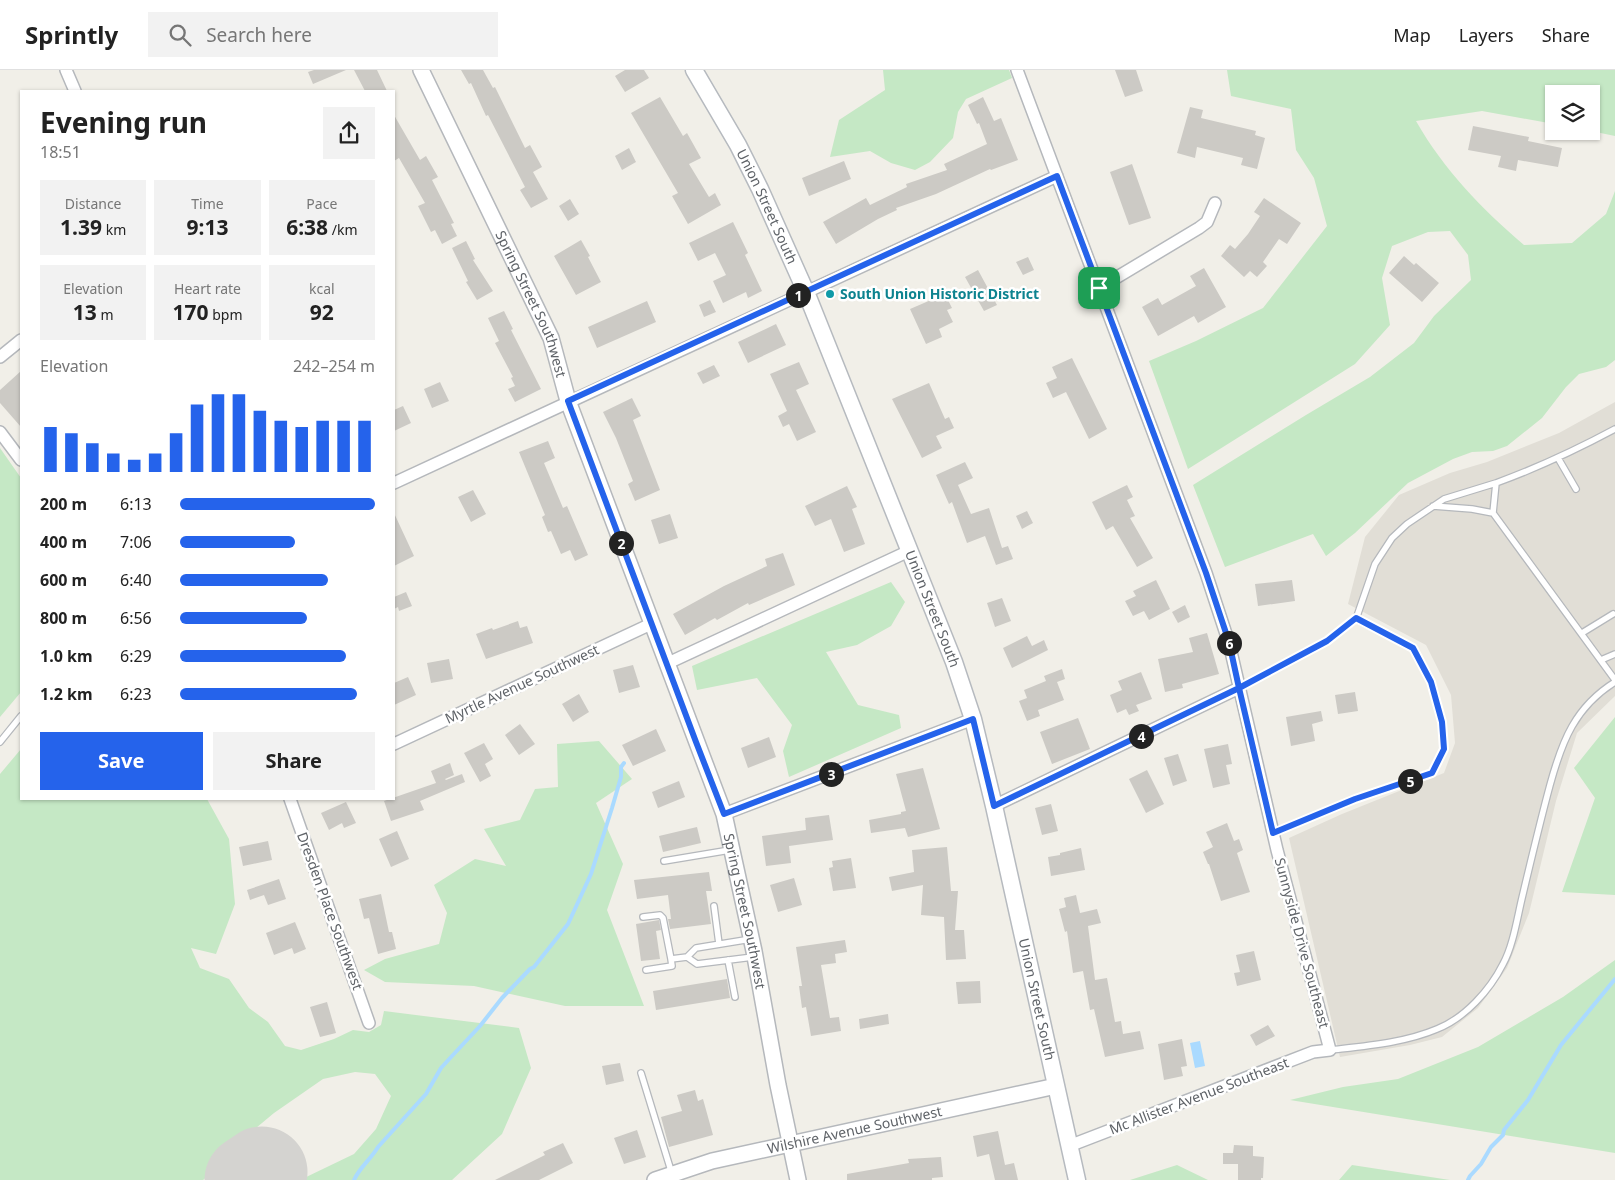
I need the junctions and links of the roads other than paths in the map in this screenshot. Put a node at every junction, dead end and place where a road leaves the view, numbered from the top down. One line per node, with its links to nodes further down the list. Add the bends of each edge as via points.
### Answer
1 (66, 70): 5 (street)
2 (421, 70): 12 (street, Spring Street Southwest, via 551,338)
3 (694, 70): 9 (main road, Union Street South, via 738,145)
4 (1017, 70): 6 (street, Sunnyside Drive Southeast)
5 (75, 90)
6 (1057, 176): 8 (street, Sunnyside Drive Southeast); 9 (street)
7 (1215, 203): 8 (street, via 1207,222 1199,228)
8 (1099, 288): 31 (street, Sunnyside Drive Southeast, via 1206,573 1229,642)
9 (806, 292): 12 (street); 22 (main road, Union Street South)
10 (20, 341): 11 (street)
11 (0, 357)
12 (568, 401): 17 (street); 25 (street, Spring Street Southwest)
13 (1615, 429): 15 (lane)
14 (0, 432): 16 (street)
15 (1558, 458): 18 (lane); 19 (lane)
16 (20, 459)
17 (395, 483)
18 (1496, 483): 20 (lane, via 1444,499); 21 (lane)
19 (1576, 489)
20 (1433, 506): 21 (lane); 24 (lane, via 1392,538 1375,564)
21 (1493, 513): 26 (lane)
22 (909, 551): 29 (street); 33 (main road, Union Street South, via 954,662)
23 (1612, 614): 26 (lane)
24 (1356, 618): 31 (lane, via 1327,641); 39 (lane, via 1413,648 1431,682 1442,722 1444,749 1432,773 1355,799)
25 (651, 624): 29 (street, Spring Street Southwest); 35 (street, Myrtle Avenue Southwest)
26 (1582, 634): 28 (lane)
27 (1615, 654): 28 (lane)
28 (1601, 660): 30 (lane)
29 (666, 664): 38 (street, Spring Street Southwest)
30 (1615, 681): 53 (lane, via 1584,709 1562,746 1517,921 1504,963 1486,992 1464,1013 1438,1029 1394,1041)
31 (1239, 688): 37 (street); 39 (street, Sunnyside Drive Southeast)
32 (20, 717): 34 (lane)
33 (973, 719): 37 (main road, Union Street South); 38 (street)
34 (0, 742)
35 (395, 744)
36 (290, 800): 52 (street, Dresden Place Southwest)
37 (994, 806): 55 (main road, Union Street South)
38 (724, 814): 40 (street, Spring Street Southwest)
39 (1273, 833): 53 (street, Sunnyside Drive Southeast)
40 (732, 850): 41 (lane); 44 (street, Spring Street Southwest)
41 (664, 861)
42 (714, 906): 45 (lane)
43 (643, 917): 48 (lane, via 660,914 663,918)
44 (751, 939): 45 (lane); 47 (street, Spring Street Southwest)
45 (719, 944): 46 (lane, via 696,948)
46 (687, 957): 48 (lane); 49 (lane, via 697,964)
47 (755, 957): 49 (lane); 56 (street, Spring Street Southwest)
48 (671, 959): 50 (lane, via 672,966)
49 (728, 960): 51 (lane)
50 (646, 970)
51 (735, 997)
52 (369, 1023)
53 (1330, 1050): 57 (street, Mc Allister Avenue Southeast, via 1313,1052)
54 (641, 1073): 58 (lane)
55 (1056, 1086): 56 (street, Wilshire Avenue Southwest); 57 (main road, Union Street South)
56 (790, 1143): 58 (street, Wilshire Avenue Southwest); 60 (street, Spring Street Southwest)
57 (1069, 1146): 61 (main road, Union Street South)
58 (672, 1174): 59 (street, Wilshire Avenue Southwest)
59 (655, 1180)
60 (798, 1180)
61 (1077, 1180)

